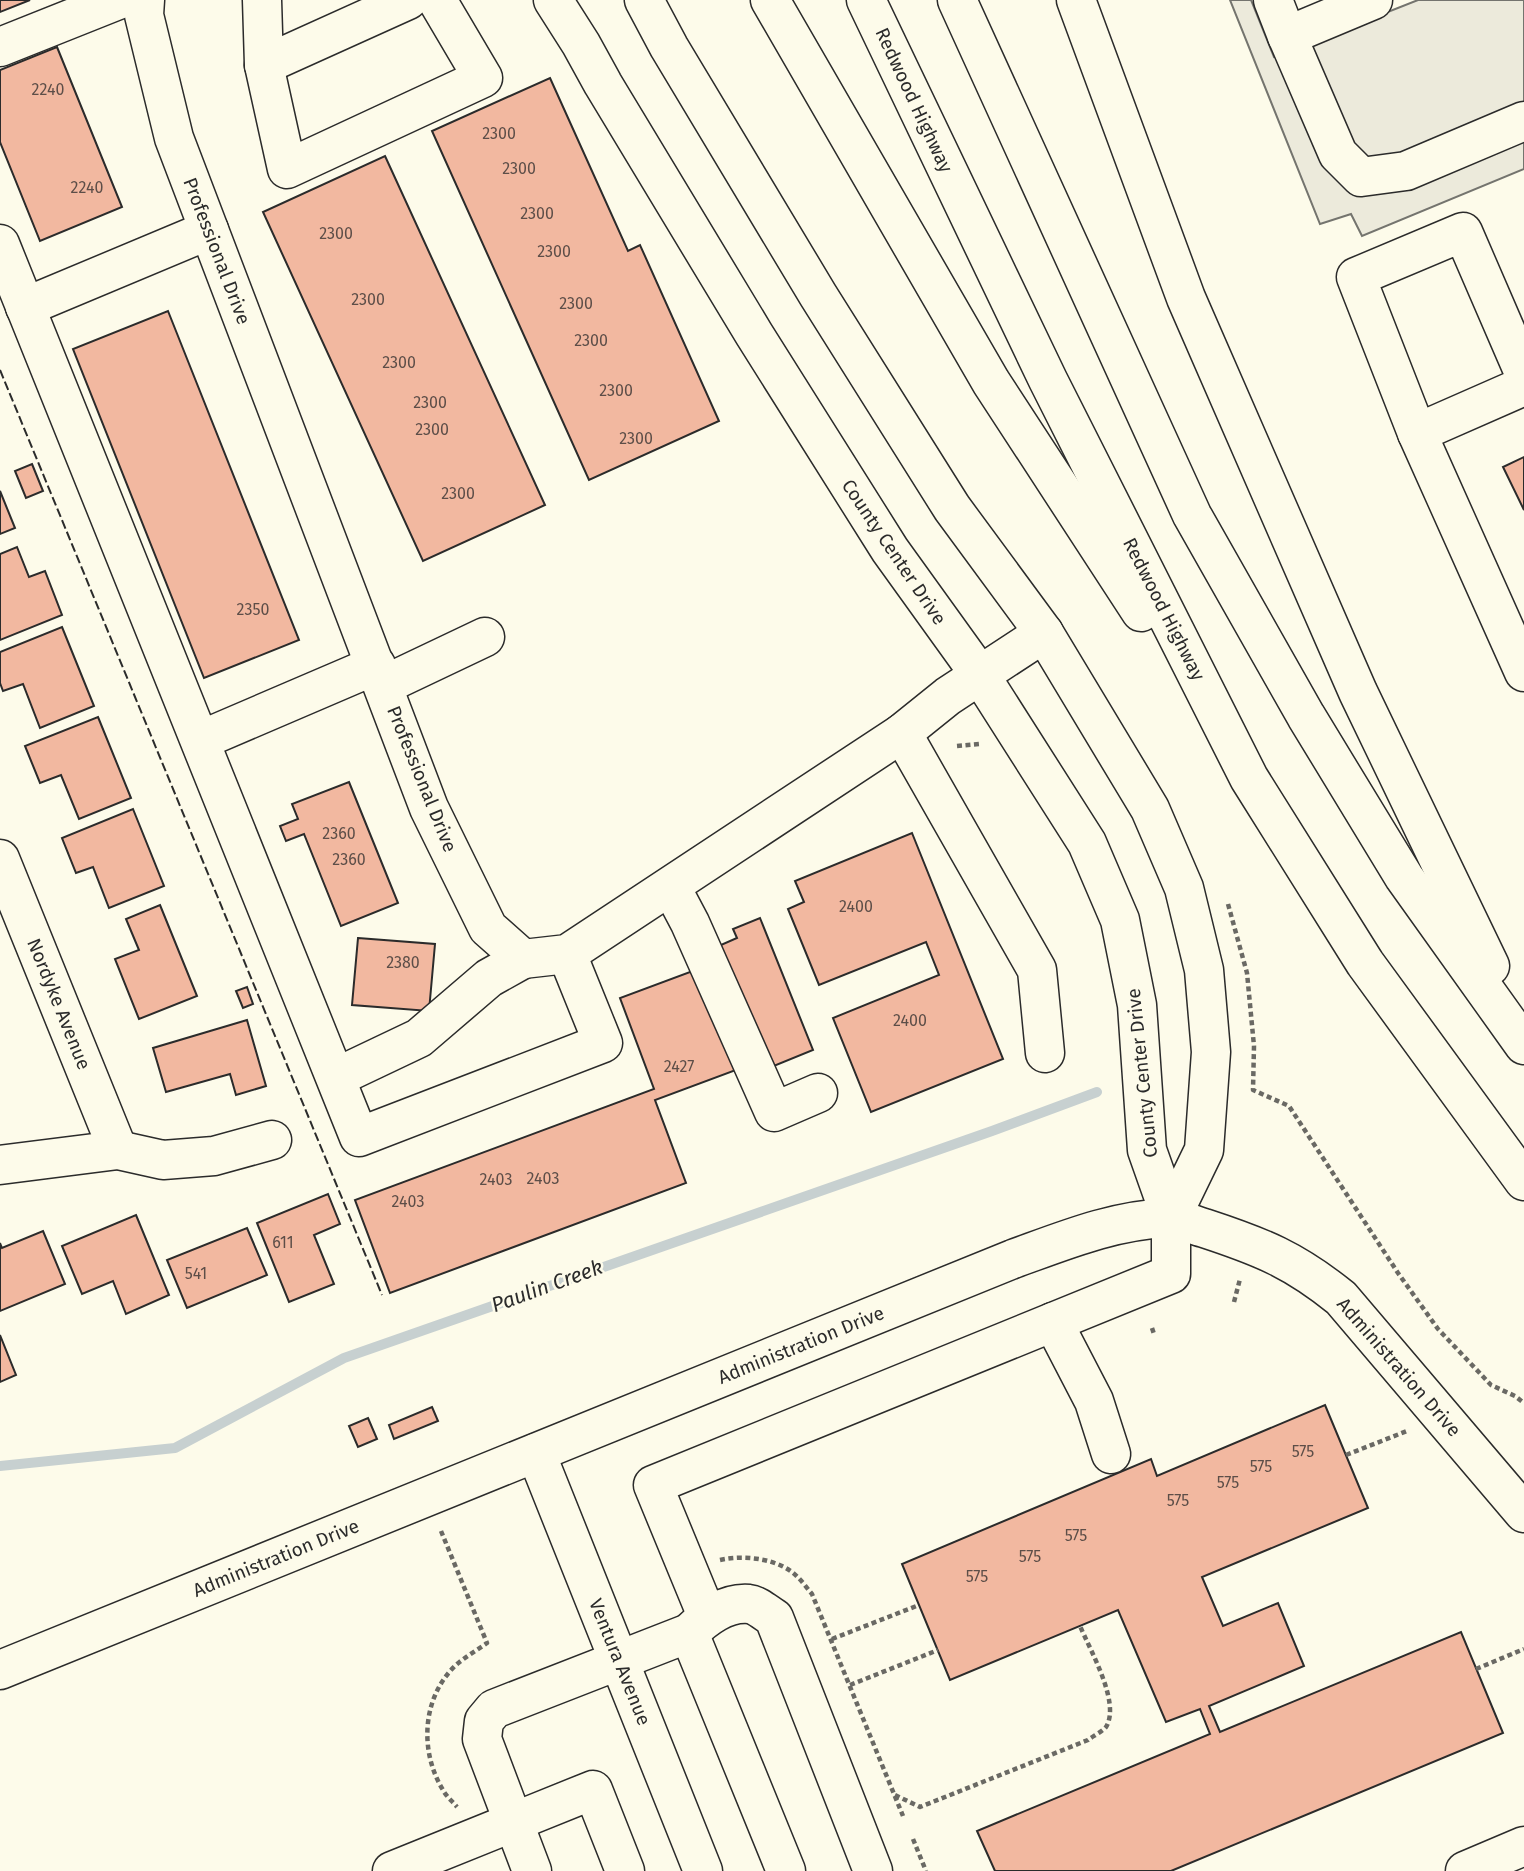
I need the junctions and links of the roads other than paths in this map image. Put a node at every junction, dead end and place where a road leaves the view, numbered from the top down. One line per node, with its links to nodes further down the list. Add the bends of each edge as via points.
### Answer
1 (118, 0): 15 (main road)
2 (145, 0): 18 (main road, Professional Drive, via 144,15 174,138)
3 (262, 0): 16 (main road)
4 (408, 0): 16 (main road)
5 (437, 0): 16 (main road, via 483,78 287,169)
6 (553, 0): 28 (main road, County Center Drive, via 890,550)
7 (644, 0): 24 (main road, via 818,295 945,496)
8 (771, 0): 31 (main road, via 991,382)
9 (866, 0): 31 (main road, Redwood Highway, via 1048,380)
10 (957, 0): 37 (main road, via 1192,514 1404,877)
11 (1076, 0): 36 (main road, via 1186,298 1357,692)
12 (1273, 0): 14 (main road)
13 (1373, 0): 14 (main road)
14 (1287, 36): 17 (main road, via 1338,154 1361,177 1406,171)
15 (0, 47)
16 (264, 65)
17 (1524, 121)
18 (209, 229): 20 (main road); 27 (main road, Professional Drive)
19 (0, 244): 20 (main road)
20 (25, 307): 30 (main road)
21 (1524, 373): 23 (main road, via 1463,232 1356,277)
22 (1524, 386): 23 (main road)
23 (1417, 433): 26 (main road)
24 (1044, 633): 28 (main road); 45 (main road, via 1150,809 1184,888 1204,970 1210,1052 1204,1150)
25 (485, 637): 27 (main road)
26 (1524, 672)
27 (380, 675): 30 (main road); 35 (main road, Professional Drive, via 429,808 488,928)
28 (980, 675): 29 (main road); 45 (main road, County Center Drive, via 1087,843 1120,920 1137,1005 1147,1150)
29 (902, 733): 33 (main road); 38 (main road, via 1037,970)
30 (201, 740): 39 (main road)
31 (1249, 778): 44 (main road, Redwood Highway, via 1365,963)
32 (0, 859): 42 (main road, Nordyke Avenue)
33 (671, 887): 34 (main road); 40 (main road, via 774,1112)
34 (567, 954): 35 (main road); 39 (main road, via 603,1043 359,1137)
35 (523, 959): 39 (main road, via 489,978 419,1038)
36 (1524, 1038)
37 (1524, 1045)
38 (1045, 1053)
39 (337, 1077)
40 (818, 1093)
41 (272, 1140): 42 (main road, via 214,1156 163,1160)
42 (118, 1150): 43 (main road)
43 (0, 1165)
44 (1524, 1181)
45 (1171, 1218): 46 (main road, via 1171,1274); 47 (main road, Administration Drive, via 1105,1227 1013,1259); 49 (main road, Administration Drive, via 1287,1259 1341,1298)
46 (1053, 1322): 48 (main road, via 1094,1401); 50 (main road, via 653,1485)
47 (536, 1453): 51 (main road, Ventura Avenue); 52 (main road, Administration Drive)
48 (1111, 1454)
49 (1524, 1513)
50 (698, 1625): 51 (main road); 59 (main road); 60 (main road, via 733,1605 751,1604 774,1618)
51 (619, 1661): 53 (main road, via 495,1709 484,1721 482,1738); 58 (main road, Ventura Avenue)
52 (0, 1670)
53 (513, 1821): 55 (main road); 56 (main road); 57 (main road, via 593,1790)
54 (1524, 1846): 61 (main road)
55 (392, 1871)
56 (532, 1871)
57 (625, 1871)
58 (704, 1871)
59 (786, 1871)
60 (873, 1871)
61 (1465, 1871)

